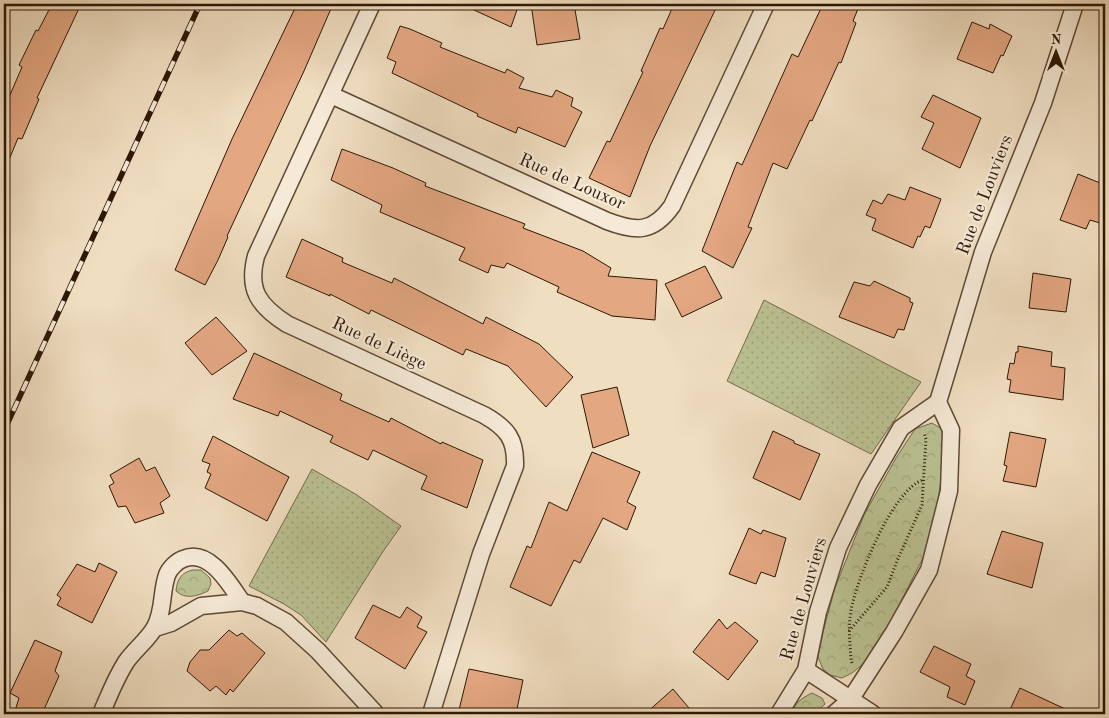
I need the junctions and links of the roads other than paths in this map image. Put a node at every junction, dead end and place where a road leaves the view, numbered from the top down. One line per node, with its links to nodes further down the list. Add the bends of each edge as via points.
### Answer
1 (372, 4): 4 (street, Rue de Liège)
2 (766, 4): 4 (street, Rue de Louxor, via 672,206 664,217 645,228 623,227 607,221)
3 (1075, 4): 5 (street, Rue de Louviers, via 1043,103 983,252)
4 (330, 95): 12 (street, Rue de Liège, via 256,256 252,279 259,300 287,324 497,422 506,430 515,453 511,479 481,554)
5 (938, 402): 8 (street, Rue de Louviers, via 900,428 868,486 838,548 818,612); 9 (street, via 951,430 949,491 929,570)
6 (242, 602): 7 (street, via 201,606); 7 (street, via 217,569 204,559 191,556 178,560 167,574 163,604); 11 (street, via 257,606 286,622 318,651)
7 (155, 628): 10 (street, via 126,662)
8 (806, 670): 9 (street); 13 (street, Rue de Louviers)
9 (850, 700): 14 (street); 15 (street)
10 (102, 714)
11 (376, 714)
12 (431, 714)
13 (778, 714)
14 (834, 714)
15 (873, 714)

